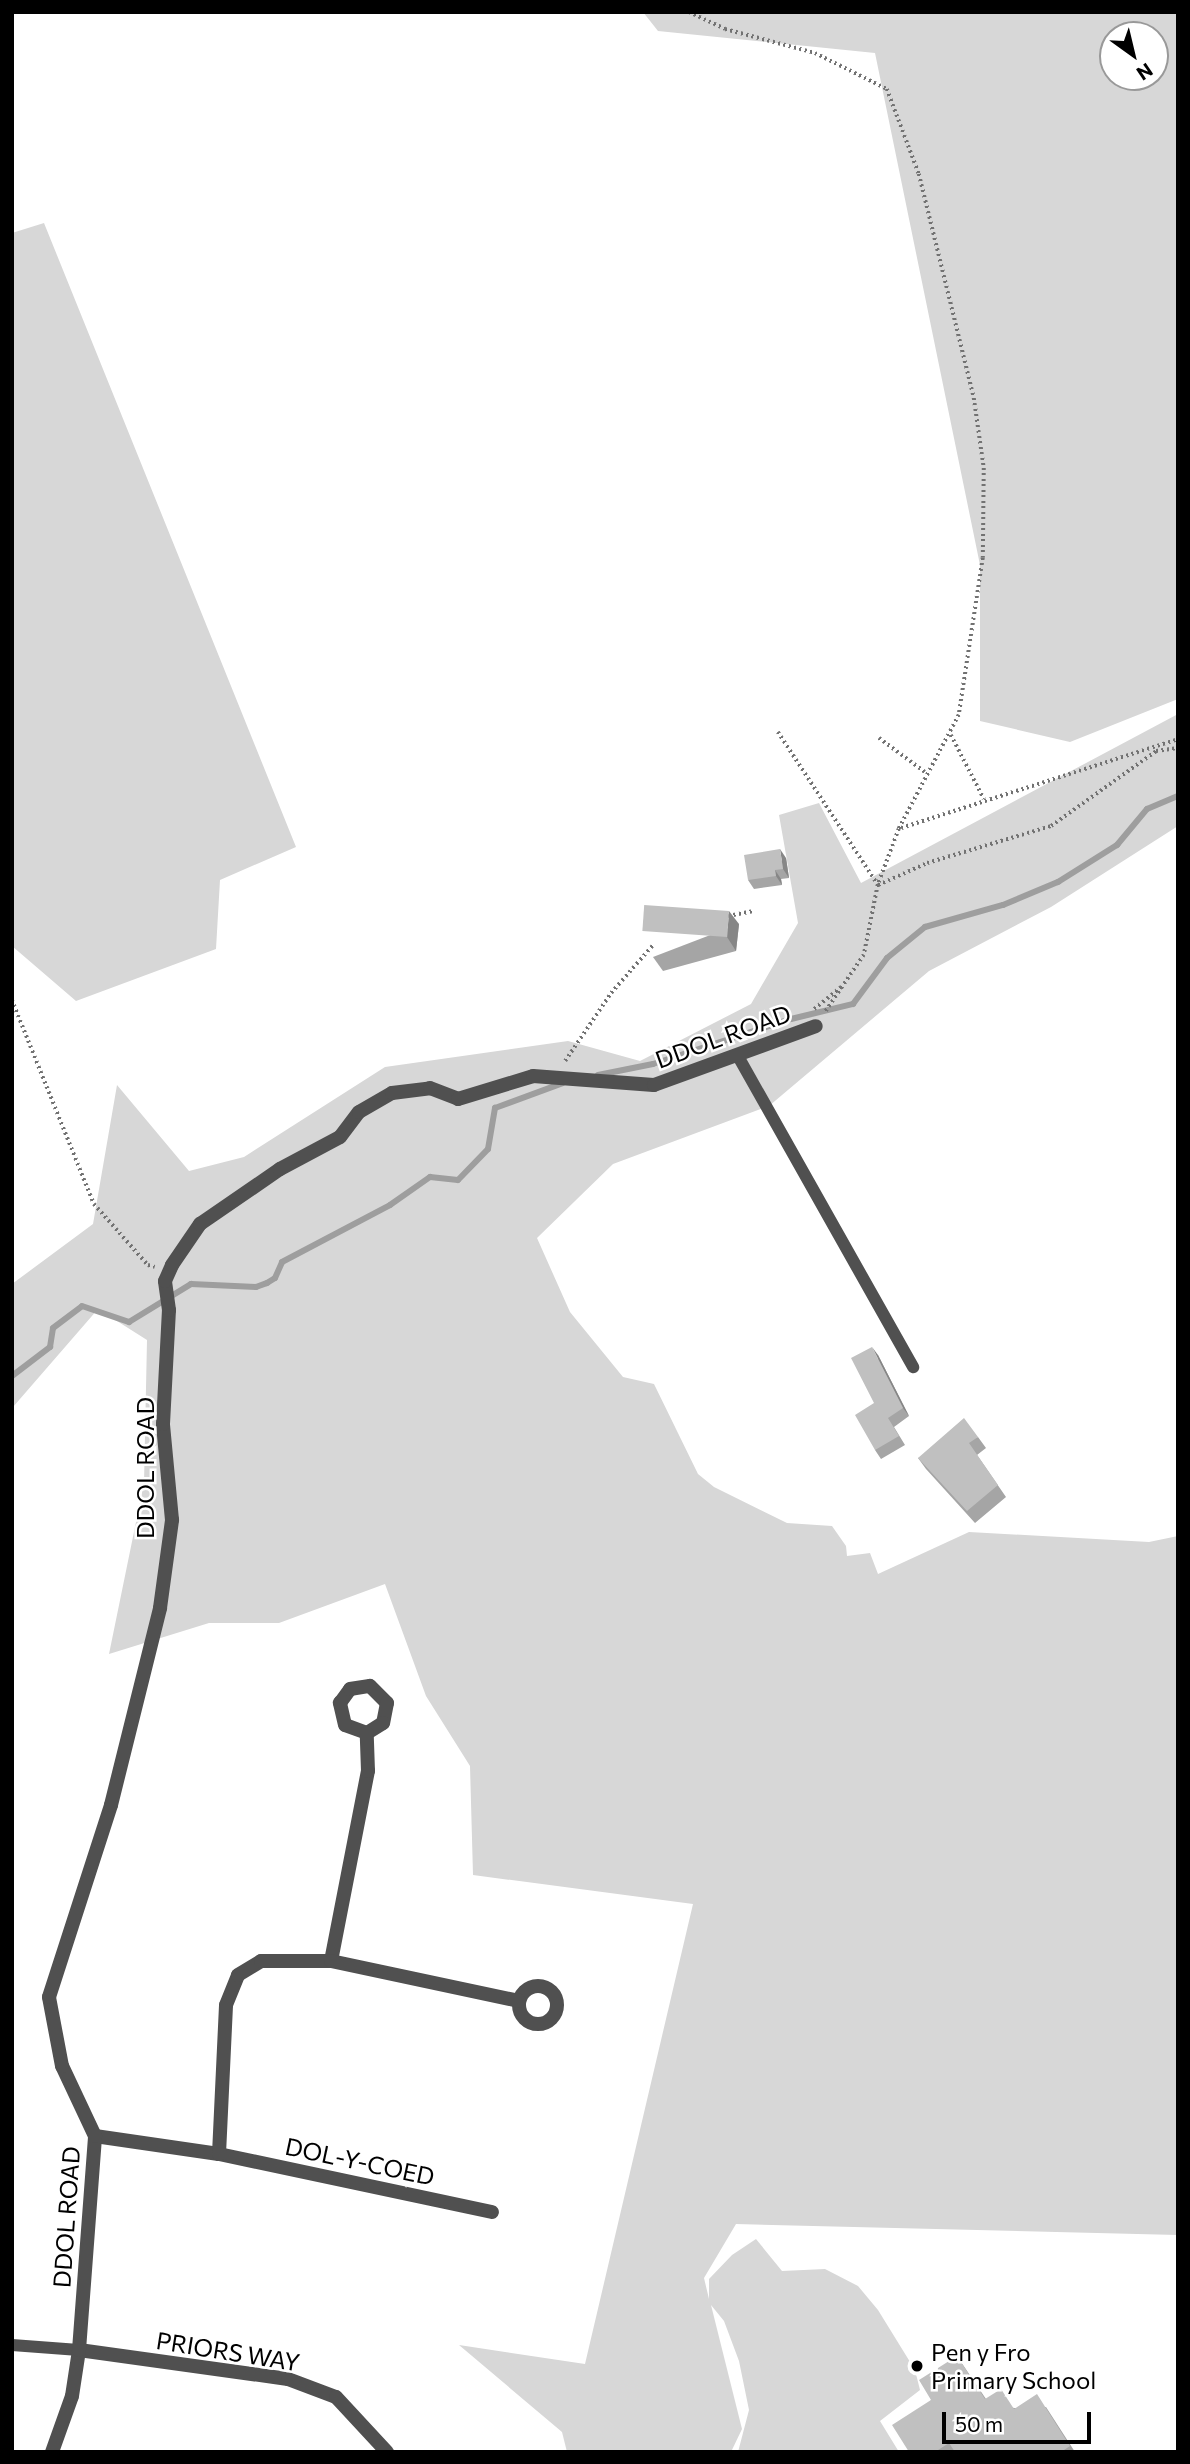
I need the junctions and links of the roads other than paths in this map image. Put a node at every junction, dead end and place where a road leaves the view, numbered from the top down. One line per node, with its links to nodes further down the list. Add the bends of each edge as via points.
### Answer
1 (816, 1025): 2 (street, DDOL ROAD)
2 (739, 1058): 3 (lane); 7 (street, DDOL ROAD, via 654,1085 533,1076 458,1099 430,1088 392,1093 359,1112 340,1137 280,1170 200,1224 169,1271 164,1436 172,1520 160,1608 111,1805 49,1997 62,2066)
3 (913, 1367)
4 (367, 1733): 5 (street, via 368,1772)
5 (331, 1961): 6 (street); 8 (street, via 261,1961 238,1975 226,2005)
6 (519, 2001)
7 (94, 2136): 8 (street, DOL-Y-COED); 11 (street, DDOL ROAD)
8 (219, 2154): 9 (street, DOL-Y-COED)
9 (492, 2212)
10 (12, 2345): 11 (lane)
11 (79, 2350): 12 (street, DDOL ROAD, via 72,2396); 13 (street, PRIORS WAY, via 288,2379 336,2397)
12 (52, 2452)
13 (387, 2452)

